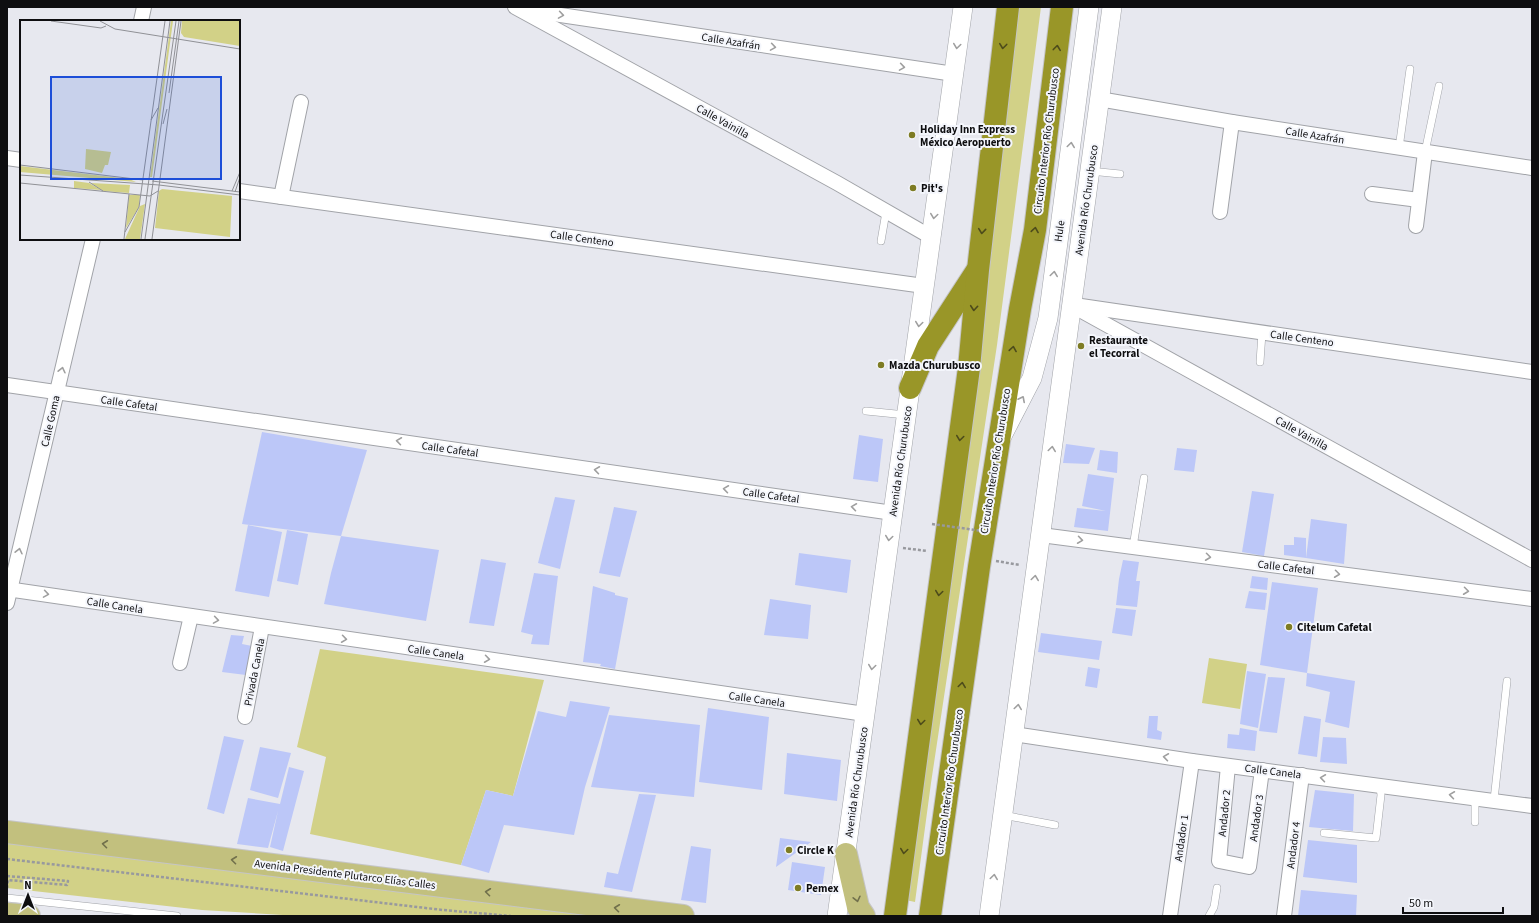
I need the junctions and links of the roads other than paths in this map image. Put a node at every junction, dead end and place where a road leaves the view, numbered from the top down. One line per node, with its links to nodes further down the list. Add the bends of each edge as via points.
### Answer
1 (144, 7): 8 (street)
2 (514, 7): 10 (street, Calle Azafrán, one-way to 10); 26 (street, Calle Vainilla)
3 (963, 7): 10 (main road, Avenida Río Churubusco, one-way to 10)
4 (1008, 7): 32 (highway, one-way to 32)
5 (1089, 7): 43 (main road, Hule, one-way to 5, via 1032,378 1048,318)
6 (1112, 7): 12 (main road, Avenida Río Churubusco)
7 (1061, 15): 43 (highway, Circuito Interior Río Churubusco, one-way to 7, via 1035,230)
8 (141, 20)
9 (1410, 69): 15 (lane)
10 (954, 74): 29 (main road, Avenida Río Churubusco, one-way to 29)
11 (1439, 86): 16 (lane)
12 (1099, 100): 14 (street, Calle Azafrán); 20 (main road, Avenida Río Churubusco)
13 (301, 102): 24 (street)
14 (1232, 122): 15 (street, Calle Azafrán); 27 (street)
15 (1399, 148): 16 (street, Calle Azafrán)
16 (1425, 152): 19 (street, Calle Azafrán); 25 (street)
17 (7, 158): 18 (street)
18 (20, 160)
19 (1532, 168)
20 (1090, 171): 21 (lane); 34 (main road, Avenida Río Churubusco)
21 (1120, 174)
22 (240, 191): 24 (street, Calle Centeno)
23 (1372, 194): 25 (street)
24 (281, 197): 33 (street, Calle Centeno)
25 (1419, 200): 28 (street)
26 (886, 212): 29 (street, Calle Vainilla); 31 (lane)
27 (1220, 212)
28 (1416, 226)
29 (931, 237): 33 (main road, Avenida Río Churubusco)
30 (93, 240): 40 (street, Calle Goma, one-way to 30)
31 (881, 241)
32 (978, 270): 39 (highway, via 928,346); 81 (highway, one-way to 81, via 969,368 936,553)
33 (924, 286): 39 (main road, Avenida Río Churubusco, one-way to 39)
34 (1071, 305): 35 (street, Calle Centeno); 46 (main road, Avenida Río Churubusco, one-way to 34); 48 (street, Calle Vainilla)
35 (1262, 333): 36 (lane); 37 (street, Calle Centeno)
36 (1260, 362)
37 (1532, 372)
38 (7, 385): 40 (street, Calle Cafetal)
39 (910, 388): 42 (main road, Avenida Río Churubusco)
40 (57, 392): 45 (street, Calle Cafetal, one-way to 40); 49 (street, Calle Goma, one-way to 40)
41 (866, 411): 42 (lane)
42 (906, 415): 45 (main road, Avenida Río Churubusco)
43 (997, 446): 82 (highway, Circuito Interior Río Churubusco, one-way to 43)
44 (1144, 478): 47 (lane)
45 (893, 513): 55 (main road, Avenida Río Churubusco, one-way to 55)
46 (1041, 535): 47 (street, Calle Cafetal, one-way to 47); 57 (main road, Avenida Río Churubusco, one-way to 46)
47 (1133, 547): 50 (street, Calle Cafetal, one-way to 50)
48 (1532, 560)
49 (8, 593): 51 (street, Calle Canela, one-way to 51)
50 (1532, 600)
51 (191, 616): 52 (street, Calle Canela, one-way to 52); 53 (street)
52 (262, 627): 55 (street, Calle Canela, one-way to 55); 56 (street, Privada Canela)
53 (180, 663)
54 (1507, 681): 64 (lane)
55 (865, 714): 71 (main road, Avenida Río Churubusco)
56 (245, 717)
57 (1014, 734): 58 (street, Calle Canela, one-way to 57); 66 (main road, Avenida Río Churubusco)
58 (1192, 761): 59 (street, Calle Canela); 84 (street, Andador 1)
59 (1228, 766): 60 (street, Calle Canela); 72 (street, Andador 2, via 1219,861)
60 (1262, 770): 61 (street, Calle Canela); 72 (street, Andador 3)
61 (1302, 775): 62 (street, Calle Canela, one-way to 61); 86 (street, Andador 4)
62 (1380, 786): 63 (street, Calle Canela, one-way to 62); 70 (lane, via 1382,796 1376,838)
63 (1475, 799): 64 (street, Calle Canela); 67 (lane)
64 (1494, 800): 65 (street, Calle Canela)
65 (1532, 806)
66 (1003, 815): 68 (lane); 83 (main road, Avenida Río Churubusco, one-way to 66)
67 (1475, 822)
68 (1055, 825)
69 (7, 832): 78 (main road, Avenida Presidente Plutarco Elías Calles, one-way to 69)
70 (1324, 833)
71 (846, 854): 79 (main road, Avenida Río Churubusco); 80 (main road, one-way to 80, via 858,906)
72 (1249, 867)
73 (1217, 888): 85 (lane, via 1214,907)
74 (7, 898): 77 (lane)
75 (7, 914): 76 (main road)
76 (29, 916)
77 (177, 916)
78 (683, 916)
79 (837, 916)
80 (864, 916)
81 (895, 916)
82 (930, 916)
83 (989, 916)
84 (1170, 916)
85 (1209, 916)
86 (1284, 916)

